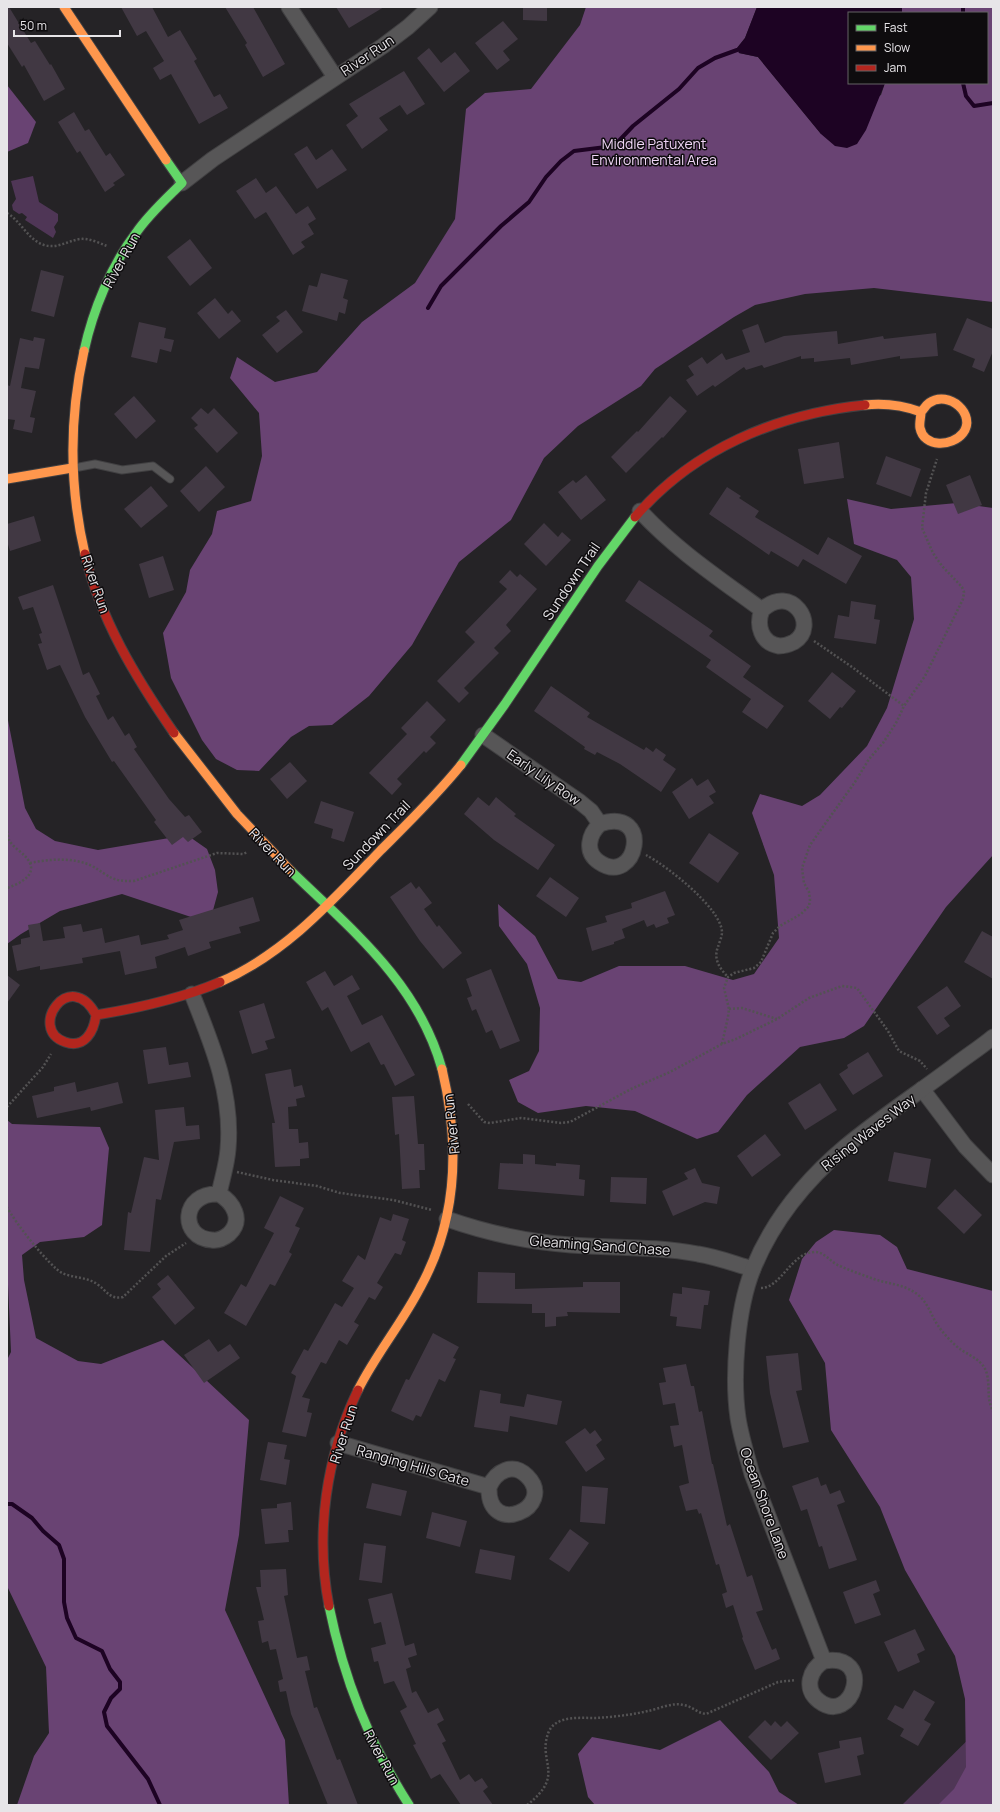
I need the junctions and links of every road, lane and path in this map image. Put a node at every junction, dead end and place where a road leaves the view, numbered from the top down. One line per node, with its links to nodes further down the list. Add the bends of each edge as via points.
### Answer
1 (64, 7): 5 (street)
2 (289, 7): 4 (street)
3 (430, 7): 4 (street, River Run, via 383,46)
4 (335, 78): 5 (street, River Run, via 213,159)
5 (182, 183): 7 (street, River Run, via 143,223)
6 (7, 213): 7 (path, via 36,241 44,245 54,247 88,239)
7 (122, 253): 10 (street, River Run, via 93,317 84,348 72,421)
8 (922, 412): 9 (street, via 919,420 923,435); 9 (street, via 929,403 944,399 953,401 965,414 963,432 954,441); 13 (street, Sundown Trail, via 902,406 881,404 806,415 756,431 729,443 685,470)
9 (942, 445): 16 (path, via 926,493 922,528 932,554 962,587 963,599 925,676)
10 (72, 468): 11 (street); 12 (lane, via 95,464 122,470 154,466); 20 (street, River Run, via 85,555 94,586 116,636 156,707 190,755)
11 (7, 479)
12 (170, 479)
13 (640, 511): 14 (street, via 666,537); 17 (street, Sundown Trail, via 610,548)
14 (762, 610): 15 (street, via 780,600 789,601 798,607 803,615); 15 (street, via 759,628 762,635 772,644 790,644)
15 (802, 634): 16 (path, via 818,642)
16 (904, 706): 25 (path, via 883,743 869,759 810,845 802,868 804,883 809,892 809,906 773,933 761,962 754,968)
17 (483, 735): 18 (street, Early Lily Row, via 580,802 591,811); 24 (street, Sundown Trail, via 432,798)
18 (600, 824): 21 (street, via 610,820 626,825 632,832); 21 (street, via 593,831 589,841 590,851 595,860 614,867 624,864)
19 (7, 831): 22 (path, via 9,841)
20 (262, 843): 22 (path, via 243,854 217,853 134,881 113,880 91,866 76,862 47,859); 24 (street, River Run)
21 (635, 849): 25 (path, via 656,860 697,893 714,914 722,933 716,950 716,960)
22 (30, 863): 23 (path, via 31,871 26,879)
23 (7, 888)
24 (327, 906): 26 (street, Sundown Trail, via 281,948 240,973); 35 (street, River Run, via 389,967 406,990 432,1037)
25 (728, 977): 27 (path, via 724,988)
26 (192, 994): 28 (street, Sundown Trail, via 142,1008); 37 (street, via 219,1065 224,1090 229,1131)
27 (729, 1009): 29 (path, via 742,1008); 32 (path)
28 (96, 1015): 31 (street, via 92,1034 87,1039 77,1044); 31 (street, via 87,1002 79,998 68,997 61,1000 54,1006 50,1015 50,1025)
29 (777, 1019): 32 (path); 33 (path, via 809,998 824,992 842,986 857,988 899,1051 920,1061)
30 (993, 1037): 33 (street, Rising Waves Way)
31 (60, 1040): 36 (path, via 43,1067)
32 (722, 1044): 35 (path, via 570,1122 521,1118 484,1122 464,1102)
33 (935, 1080): 34 (street, Rising Waves Way)
34 (922, 1090): 38 (street, via 965,1146); 43 (street, Rising Waves Way, via 845,1147 816,1174 783,1214)
35 (450, 1102): 41 (street, River Run, via 455,1163)
36 (7, 1107)
37 (225, 1170): 39 (street); 41 (path, via 317,1186 340,1193 393,1200)
38 (993, 1175)
39 (219, 1194): 42 (street, via 209,1193 200,1196 193,1203 189,1212 189,1224); 42 (street, via 234,1207 236,1217 231,1232 217,1241)
40 (7, 1207): 42 (path, via 19,1227 54,1268 90,1280 116,1298 123,1297 166,1256)
41 (447, 1217): 43 (street, Gleaming Sand Chase, via 472,1228 509,1237 571,1245 669,1250 719,1258); 46 (street, River Run, via 430,1269 361,1382)
42 (197, 1236)
43 (753, 1269): 44 (street, Ocean Shore Lane)
44 (748, 1285): 45 (path, via 767,1288 802,1256 815,1251 821,1252 836,1265 905,1287 924,1301 939,1327 958,1348 984,1366); 48 (street, Ocean Shore Lane, via 736,1355 738,1418 752,1474)
45 (993, 1411)
46 (338, 1443): 47 (street, Ranging Hills Gate); 50 (street, River Run, via 326,1496 324,1529 330,1604 352,1695 386,1767)
47 (489, 1487)
48 (824, 1661): 49 (street, via 811,1673); 49 (street, via 843,1661 851,1668 855,1676 855,1688 851,1697 835,1706 824,1704 812,1693)
49 (809, 1682): 51 (path, via 778,1682 706,1714 698,1713 683,1704 621,1715 563,1720 554,1724 549,1731 549,1775 546,1785 538,1797)
50 (410, 1805)
51 (527, 1805)

